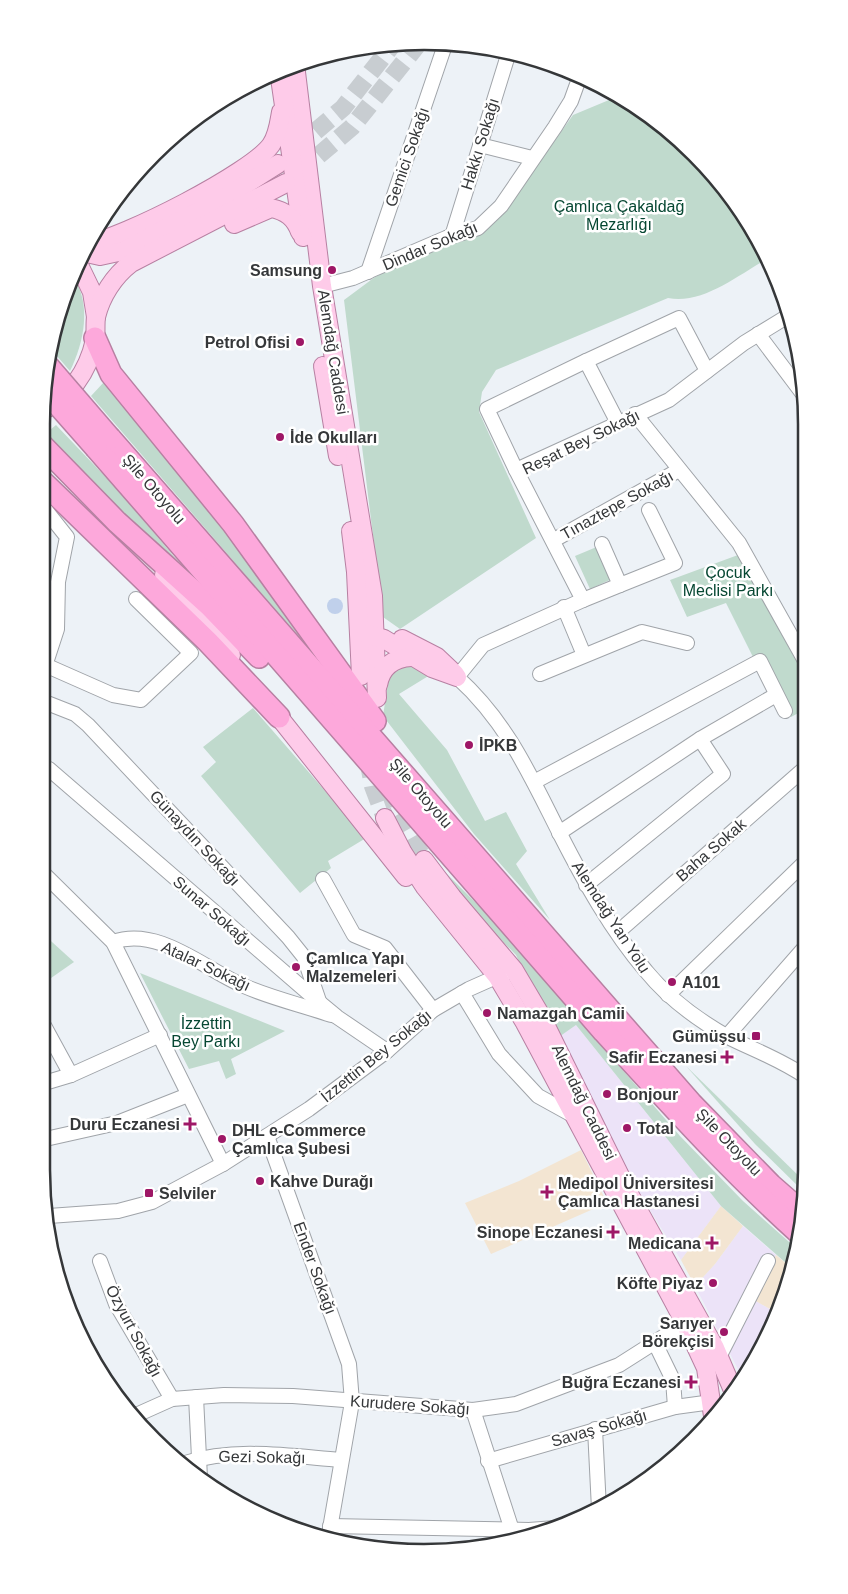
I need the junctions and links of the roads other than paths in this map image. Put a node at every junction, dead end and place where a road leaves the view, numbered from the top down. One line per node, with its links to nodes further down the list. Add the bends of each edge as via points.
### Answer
1 (443, 51): 16 (street, Gemici Sokağı)
2 (507, 59): 7 (street, Hakkı Sokağı)
3 (296, 73): 17 (main road, Alemdağ Caddesi)
4 (280, 78): 6 (main road, Alemdağ Caddesi)
5 (577, 83): 8 (street, Dindar Sokağı, via 571,101)
6 (284, 99): 12 (main road, via 277,135 258,157 229,177 138,226); 13 (main road, Alemdağ Caddesi)
7 (480, 145): 8 (street); 11 (street, Hakkı Sokağı)
8 (532, 158): 11 (street, Dindar Sokağı, via 501,206 490,217 478,228)
9 (278, 164): 14 (main road, via 227,196 123,251 100,256)
10 (286, 183): 19 (main road, via 131,263 118,274)
11 (452, 236): 16 (street, Dindar Sokağı)
12 (98, 242)
13 (305, 248): 19 (main road, via 297,222 286,213 271,208 261,211 140,268); 46 (main road, Alemdağ Caddesi, via 355,562 345,595 348,622 353,630)
14 (91, 254)
15 (82, 272): 19 (main road, via 92,292)
16 (368, 272): 17 (street, Dindar Sokağı)
17 (322, 286): 42 (main road, Alemdağ Caddesi)
18 (783, 319): 20 (street, Reşat Bey Sokağı)
19 (98, 320): 26 (main road, via 89,360 79,379 67,394); 68 (highway, via 111,374 233,524 352,691)
20 (758, 334): 22 (street, Reşat Bey Sokağı); 24 (street)
21 (586, 361): 22 (street, via 679,318); 28 (street); 32 (street, via 487,409)
22 (707, 371): 27 (street, Reşat Bey Sokağı, via 669,400)
23 (53, 373): 29 (highway, Şile Otoyolu, bridge)
24 (796, 383)
25 (51, 396): 29 (highway, Şile Otoyolu, bridge)
26 (51, 405)
27 (635, 414): 28 (street, Reşat Bey Sokağı); 33 (street)
28 (618, 423): 32 (street, Reşat Bey Sokağı)
29 (103, 443): 63 (highway, Şile Otoyolu); 68 (highway, Şile Otoyolu)
30 (50, 453): 35 (highway)
31 (50, 470): 35 (highway)
32 (516, 470): 39 (street, Reşat Bey Sokağı)
33 (679, 470): 39 (street, Tınaztepe Sokağı); 47 (street, via 739,543)
34 (50, 489): 59 (highway, via 208,642)
35 (86, 490): 38 (highway)
36 (649, 510): 41 (street, via 675,564)
37 (50, 518): 49 (street, via 66,537 58,582 57,629)
38 (117, 522): 59 (main road, via 212,629); 63 (highway, via 210,606 331,732)
39 (554, 540): 44 (street, Reşat Bey Sokağı)
40 (602, 544): 41 (street)
41 (620, 585): 44 (street)
42 (373, 596): 46 (main road, Alemdağ Caddesi); 55 (main road, via 380,623 387,632 437,657)
43 (136, 599): 52 (street, via 191,654 140,700 113,695)
44 (583, 600): 45 (street)
45 (564, 607): 50 (street); 55 (street, via 483,645)
46 (368, 634): 51 (main road); 51 (main road, Alemdağ Caddesi, via 377,698 383,670 395,660); 54 (main road, Alemdağ Caddesi)
47 (798, 641)
48 (687, 643): 50 (street, via 642,632)
49 (50, 651)
50 (584, 655): 53 (street)
51 (411, 657): 55 (main road)
52 (50, 672)
53 (540, 674)
54 (361, 676)
55 (457, 677): 64 (street, Alemdağ Yan Yolu, via 472,690 506,732)
56 (776, 695): 58 (street); 60 (street); 64 (street, via 760,661)
57 (50, 704): 81 (street, Günaydın Sokağı, via 75,714 88,725 304,957)
58 (784, 711)
59 (278, 717): 73 (main road, via 319,764 415,889)
60 (700, 739): 66 (street); 72 (street, via 723,774)
61 (50, 772): 81 (street, Sunar Sokağı)
62 (798, 774): 74 (street, Baha Sokak)
63 (382, 778): 98 (highway, Şile Otoyolu, via 682,1118)
64 (534, 782): 66 (street, Alemdağ Yan Yolu)
65 (385, 818): 73 (main road, Alemdağ Caddesi, via 425,887)
66 (559, 833): 72 (street, Alemdağ Yan Yolu)
67 (424, 860): 77 (main road, Alemdağ Caddesi)
68 (487, 869): 96 (highway, Şile Otoyolu, via 691,1103)
69 (798, 869): 80 (street)
70 (50, 880): 75 (street)
71 (322, 880): 82 (street, via 354,935 385,948)
72 (586, 885): 74 (street, Alemdağ Yan Yolu)
73 (458, 927): 78 (main road, Alemdağ Caddesi)
74 (618, 932): 80 (street, Alemdağ Yan Yolu, via 645,971)
75 (113, 942): 83 (street, Atalar Sokağı, via 128,937 166,945 244,986); 84 (street)
76 (798, 955): 86 (street)
77 (514, 970): 78 (street, İzzettin Bey Sokağı); 101 (main road, Alemdağ Caddesi, via 540,1014)
78 (497, 976): 79 (street, İzzettin Bey Sokağı); 92 (main road, Alemdağ Caddesi)
79 (462, 993): 82 (street, İzzettin Bey Sokağı); 92 (street, via 499,1054 538,1096)
80 (668, 995): 86 (street, Alemdağ Yan Yolu)
81 (319, 1001): 83 (street, Sunar Sokağı)
82 (433, 1010): 87 (street, İzzettin Bey Sokağı)
83 (337, 1017): 87 (street, Sunar Sokağı)
84 (160, 1035): 89 (street); 91 (street)
85 (50, 1036): 89 (street)
86 (727, 1036): 88 (street, Alemdağ Yan Yolu)
87 (387, 1051): 93 (street, İzzettin Bey Sokağı)
88 (798, 1073)
89 (71, 1075): 90 (street)
90 (50, 1081)
91 (188, 1095): 94 (street, via 117,1124); 95 (street)
92 (576, 1118): 101 (main road, Alemdağ Caddesi)
93 (267, 1136): 95 (street, İzzettin Bey Sokağı); 107 (street, Ender Sokağı, via 350,1364)
94 (50, 1138)
95 (223, 1164): 97 (street, İzzettin Bey Sokağı, via 152,1202 118,1211)
96 (796, 1207)
97 (53, 1216)
98 (793, 1228)
99 (100, 1261): 106 (street, Özyurt Sokağı, via 116,1304)
100 (768, 1261): 103 (street)
101 (690, 1318): 102 (street, Kurudere Sokağı); 103 (main road, Alemdağ Caddesi); 108 (main road)
102 (655, 1343): 109 (street, via 673,1380); 111 (street, Kurudere Sokağı, via 620,1366 526,1400)
103 (719, 1357): 104 (main road, Alemdağ Caddesi)
104 (731, 1384)
105 (196, 1397): 106 (street, Kurudere Sokağı); 107 (street, Kurudere Sokağı, via 278,1396); 114 (street)
106 (172, 1400): 112 (street, Kurudere Sokağı)
107 (352, 1402): 111 (street, Kurudere Sokağı); 115 (street, Ender Sokağı)
108 (714, 1406)
109 (675, 1407): 110 (street, Savaş Sokağı); 113 (street, Savaş Sokağı)
110 (713, 1408)
111 (474, 1410): 116 (street)
112 (140, 1413)
113 (595, 1429): 116 (street, Savaş Sokağı); 119 (street)
114 (199, 1459): 115 (street, Gezi Sokağı, via 226,1454); 117 (street, Gezi Sokağı); 118 (street)
115 (340, 1460): 120 (street, Ender Sokağı)
116 (488, 1461): 121 (street)
117 (190, 1462)
118 (200, 1469)
119 (599, 1500)
120 (330, 1526): 121 (street); 123 (street, Ender Sokağı)
121 (511, 1528): 122 (street)
122 (526, 1530)
123 (329, 1532)

